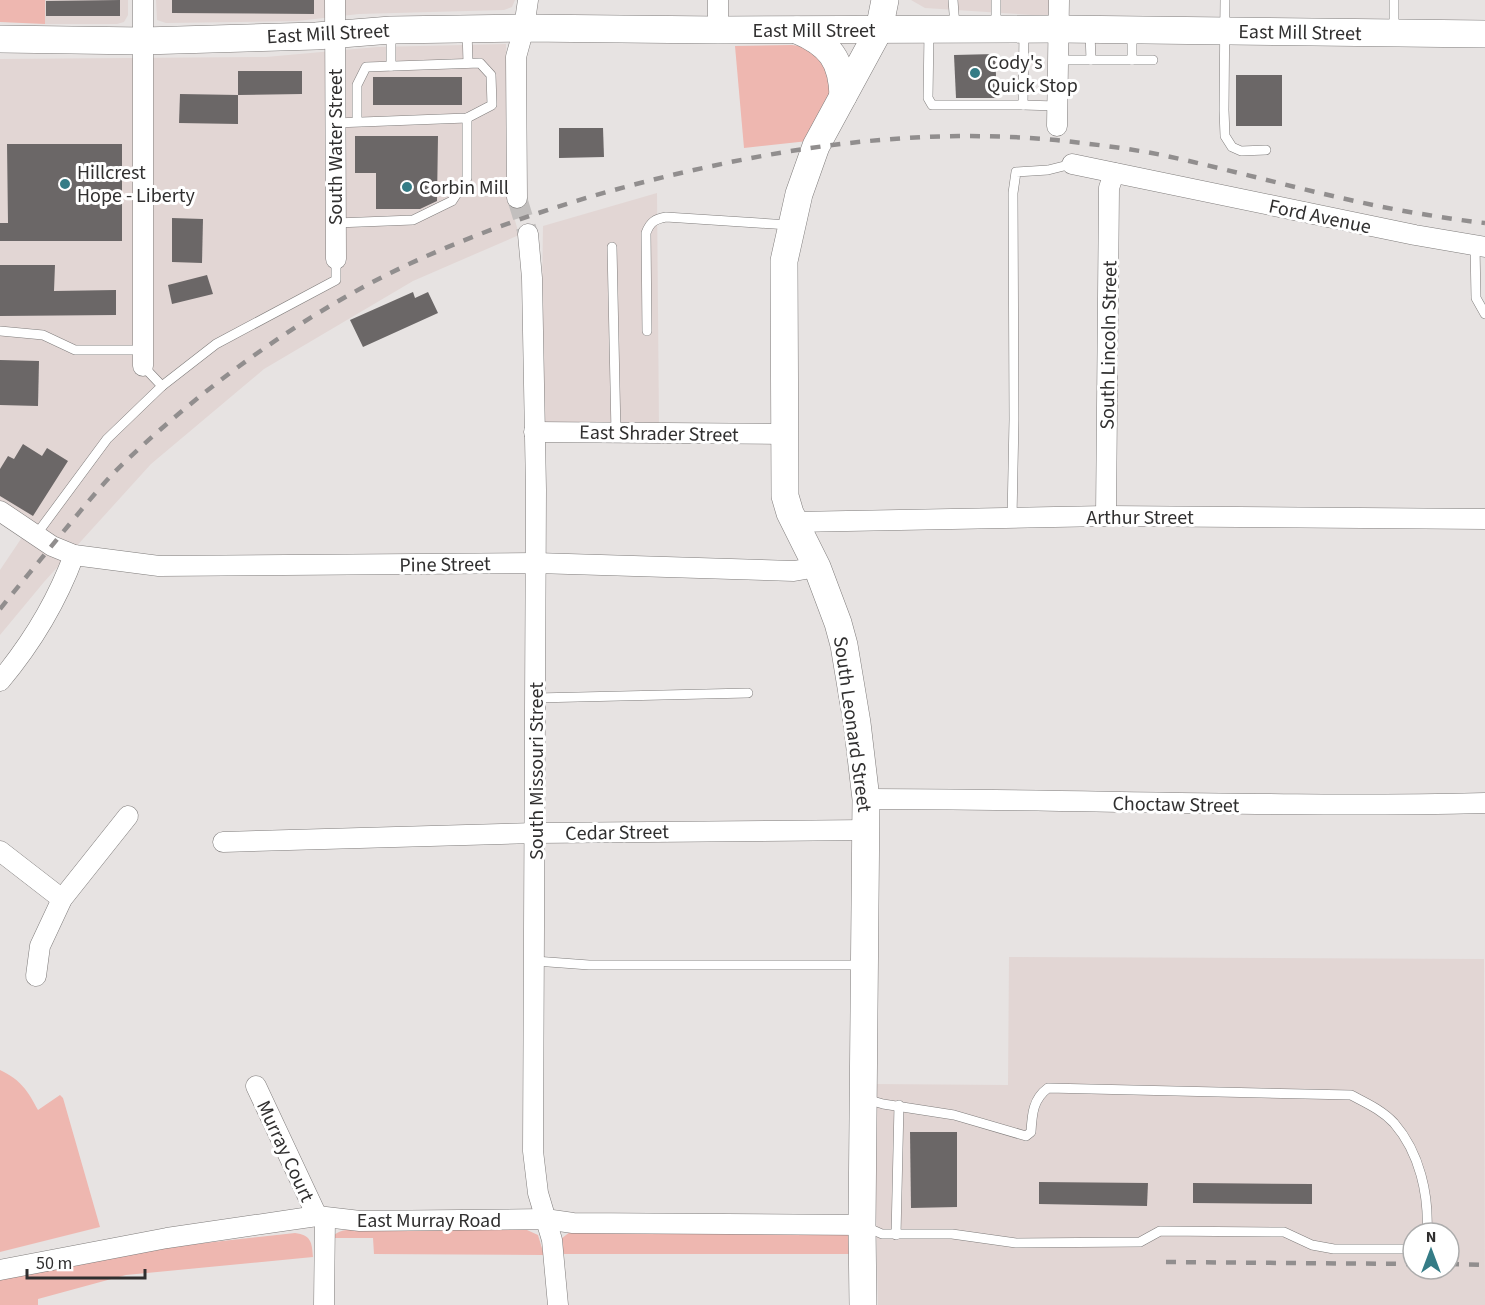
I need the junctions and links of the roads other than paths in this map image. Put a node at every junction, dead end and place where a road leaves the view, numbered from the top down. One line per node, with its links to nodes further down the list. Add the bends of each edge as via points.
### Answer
1 (143, 0): 28 (street)
2 (335, 0): 25 (street, South Water Street)
3 (528, 0): 11 (street)
4 (718, 0): 17 (street)
5 (885, 0): 19 (main road, South Leonard Street)
6 (953, 0): 20 (lane)
7 (996, 0): 13 (lane)
8 (1059, 0): 15 (street)
9 (1225, 0): 23 (lane)
10 (1394, 0): 24 (lane)
11 (524, 28): 12 (main road, East Mill Street); 17 (main road, East Mill Street); 45 (street, via 516,57)
12 (467, 29): 16 (main road, East Mill Street); 33 (lane)
13 (996, 29): 14 (main road, East Mill Street); 20 (main road, East Mill Street)
14 (1023, 29): 15 (main road, East Mill Street); 36 (lane)
15 (1059, 29): 21 (main road, East Mill Street); 29 (street)
16 (391, 30): 25 (main road, East Mill Street); 34 (lane)
17 (718, 30): 18 (main road, East Mill Street)
18 (796, 30): 19 (main road, East Mill Street); 35 (main road, via 816,38 832,54 841,74)
19 (879, 30): 20 (main road, East Mill Street); 35 (main road, South Leonard Street)
20 (942, 30): 36 (lane, via 928,98 932,105)
21 (1090, 30): 22 (main road, East Mill Street); 30 (lane)
22 (1132, 30): 23 (main road, East Mill Street); 31 (lane)
23 (1225, 31): 24 (main road, East Mill Street); 42 (lane, via 1225,136 1232,147 1241,151)
24 (1394, 33): 26 (main road, East Mill Street)
25 (335, 34): 28 (main road, East Mill Street); 40 (street, South Water Street)
26 (1485, 34)
27 (0, 39): 28 (main road, East Mill Street)
28 (143, 40): 55 (street)
29 (1057, 60): 30 (lane); 37 (street)
30 (1091, 60): 31 (lane)
31 (1132, 60): 32 (lane)
32 (1153, 60)
33 (468, 63): 34 (lane); 38 (lane, via 480,63 491,75 492,105)
34 (391, 66): 39 (lane, via 366,66 357,85)
35 (843, 96): 47 (main road, South Leonard Street, via 816,146)
36 (1023, 105): 37 (lane)
37 (1057, 106): 41 (street)
38 (467, 118): 39 (lane); 46 (lane, via 467,178 452,201 413,220)
39 (357, 122): 40 (lane)
40 (335, 123): 46 (street, South Water Street)
41 (1057, 126)
42 (1266, 150)
43 (1072, 164): 44 (street, Ford Avenue); 62 (lane, via 1016,172)
44 (1113, 173): 50 (street, Ford Avenue); 61 (street, South Lincoln Street, via 1109,188)
45 (517, 198)
46 (336, 223): 51 (street, South Water Street)
47 (792, 225): 54 (lane, via 656,219 646,233); 59 (main road, South Leonard Street, via 784,261)
48 (528, 234): 57 (street, South Missouri Street)
49 (612, 247): 58 (lane)
50 (1480, 247): 52 (lane, via 1476,298)
51 (336, 259): 56 (lane, via 336,280 216,344)
52 (1485, 314)
53 (0, 331): 55 (lane, via 43,335 75,350)
54 (647, 331)
55 (143, 358): 56 (lane)
56 (162, 386): 65 (lane, via 107,439)
57 (534, 432): 58 (street, East Shrader Street); 67 (street, South Missouri Street)
58 (616, 433): 59 (street, East Shrader Street)
59 (785, 434): 64 (main road, South Leonard Street, via 785,496)
60 (0, 511): 65 (street, Pine Street)
61 (1106, 516): 62 (street, Arthur Street); 63 (street, Arthur Street)
62 (1012, 518): 64 (street, Arthur Street)
63 (1485, 519)
64 (795, 522): 68 (main road, South Leonard Street)
65 (36, 535): 66 (street, Pine Street)
66 (74, 555): 67 (street, Pine Street, via 159,566); 69 (street, via 53,603)
67 (536, 563): 68 (street, Pine Street, via 794,571); 71 (street, South Missouri Street)
68 (817, 567): 72 (main road, South Leonard Street, via 844,645)
69 (0, 681)
70 (748, 693): 71 (lane)
71 (536, 698): 76 (street, South Missouri Street)
72 (866, 799): 73 (street, Choctaw Street, via 1230,805); 75 (main road, South Leonard Street)
73 (1485, 802)
74 (128, 816): 79 (street)
75 (867, 830): 76 (street, Cedar Street); 81 (main road, South Leonard Street)
76 (536, 833): 77 (street, Cedar Street); 80 (street, South Missouri Street)
77 (223, 842)
78 (0, 851): 79 (street)
79 (62, 899): 82 (street, via 40,946)
80 (535, 961): 81 (lane, via 589,965); 87 (street, South Missouri Street, via 533,1151)
81 (866, 965): 84 (main road, South Leonard Street)
82 (36, 976)
83 (256, 1086): 86 (street, Murray Court)
84 (864, 1098): 85 (lane); 89 (main road, South Leonard Street)
85 (899, 1105): 88 (lane, via 954,1115 1026,1136 1031,1132 1039,1094 1048,1088 1351,1095 1373,1106 1394,1124 1413,1153 1424,1181); 90 (lane)
86 (321, 1217): 87 (street, East Murray Road, via 360,1221); 92 (street, East Murray Road, via 167,1238); 93 (street)
87 (545, 1219): 89 (street, East Murray Road, via 573,1223); 94 (street, South Missouri Street, via 552,1240)
88 (1426, 1221)
89 (862, 1225): 90 (lane); 95 (main road, South Leonard Street)
90 (896, 1235): 91 (lane, via 952,1234 1016,1243 1140,1242 1161,1231 1284,1232 1312,1245 1334,1249)
91 (1401, 1249)
92 (0, 1270)
93 (324, 1305)
94 (558, 1305)
95 (863, 1305)

